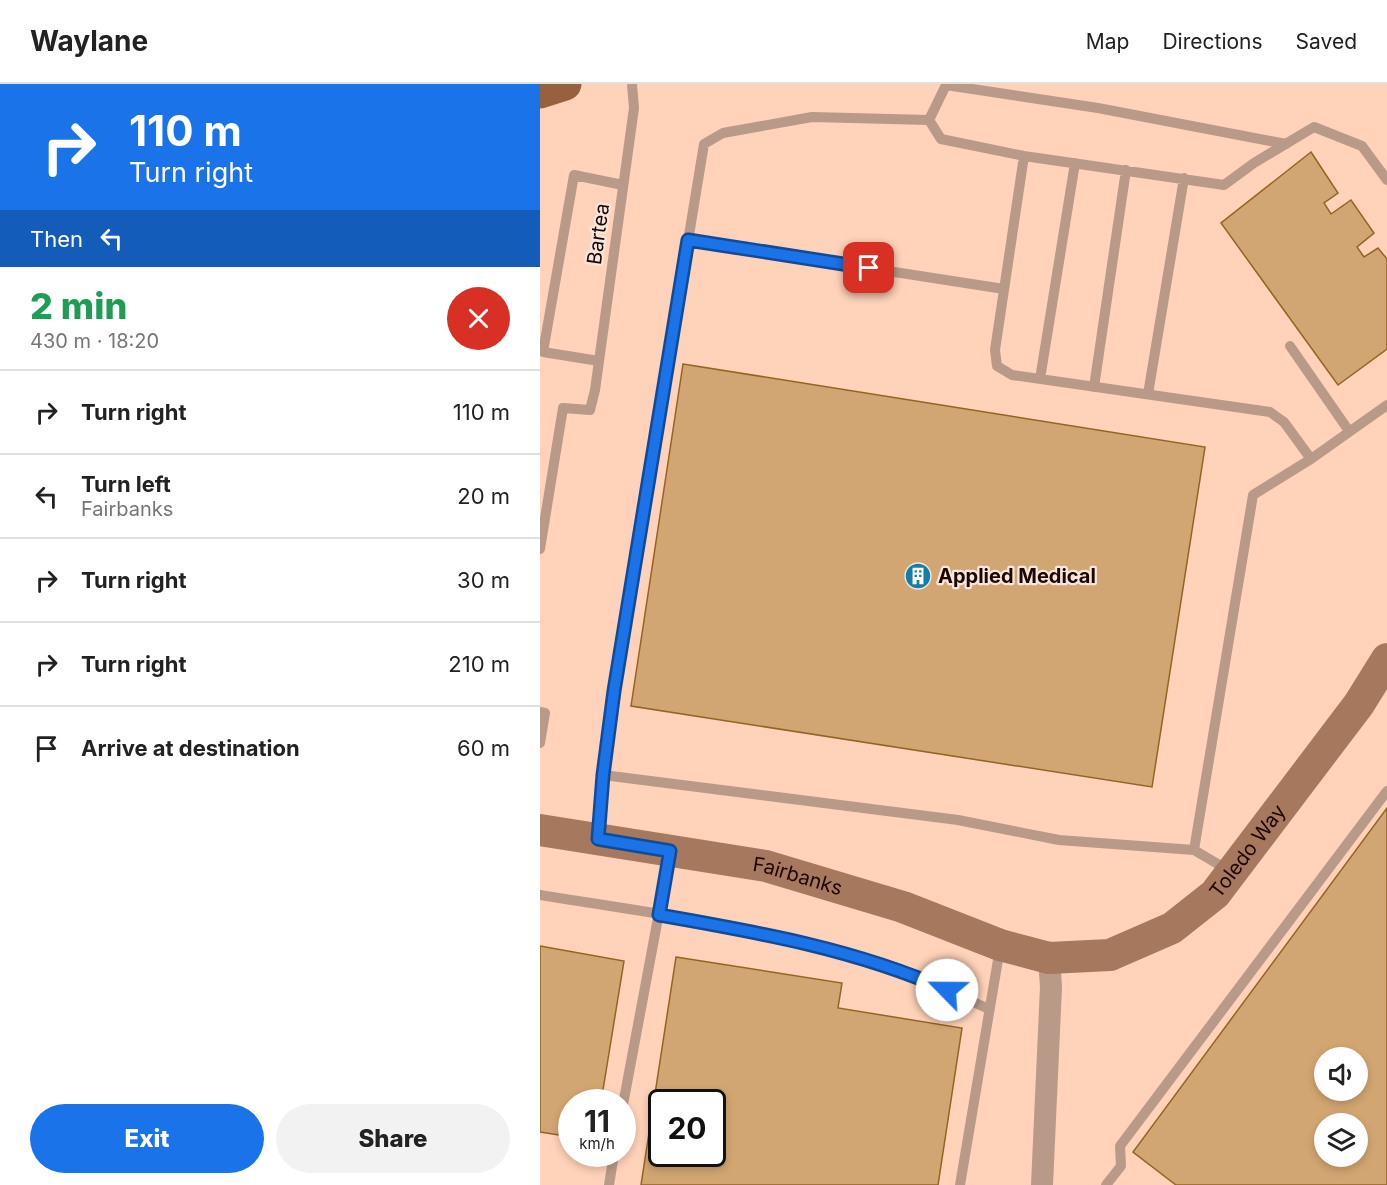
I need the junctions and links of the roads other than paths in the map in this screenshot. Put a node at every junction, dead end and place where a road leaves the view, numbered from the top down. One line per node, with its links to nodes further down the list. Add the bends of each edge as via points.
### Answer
1 (565, 84): 3 (main road)
2 (632, 84): 11 (lane, Bartea, via 634,108)
3 (540, 92)
4 (928, 120): 5 (lane, via 946,85 1098,108); 6 (lane, via 941,139); 12 (lane, via 812,117 723,133 704,144)
5 (1286, 144): 9 (lane, via 1224,185); 10 (lane, via 1314,127 1362,147)
6 (1024, 156): 7 (lane); 13 (lane)
7 (1076, 163): 8 (lane); 16 (lane)
8 (1126, 170): 9 (lane); 17 (lane)
9 (1184, 178): 18 (lane)
10 (1387, 180)
11 (623, 184): 15 (lane, Bartea); 15 (lane, via 574,175 543,352)
12 (688, 240): 13 (lane); 26 (lane)
13 (1004, 289): 16 (lane, via 995,350 998,366 1012,375)
14 (1290, 346): 20 (lane)
15 (599, 361): 22 (lane, Bartea, via 590,410 563,408)
16 (1040, 379): 17 (lane)
17 (1094, 387): 18 (lane)
18 (1148, 394): 21 (lane, via 1270,412 1284,422)
19 (1387, 405): 20 (lane)
20 (1349, 431): 21 (lane)
21 (1311, 459): 30 (lane, via 1253,495)
22 (540, 549)
23 (1387, 659): 32 (street, Toledo Way, via 1359,704)
24 (540, 712): 25 (lane, via 545,713)
25 (540, 743)
26 (603, 775): 29 (lane); 30 (lane, via 958,820 1059,840)
27 (1387, 791): 43 (lane, via 1120,1146 1121,1166)
28 (540, 830): 29 (street, Fairbanks)
29 (598, 839): 31 (street, Fairbanks)
30 (1194, 850): 32 (lane)
31 (670, 851): 34 (lane); 35 (street, Fairbanks, via 766,866 903,907)
32 (1232, 872): 36 (street, Toledo Way, via 1215,894 1172,927 1110,955)
33 (540, 895): 34 (lane)
34 (659, 915): 37 (lane, via 761,932 831,950 925,981); 38 (lane)
35 (1000, 945): 36 (street, Fairbanks); 37 (lane)
36 (1049, 958): 42 (street, via 1052,987)
37 (989, 1009): 41 (lane)
38 (626, 1089)
39 (612, 1167): 40 (lane)
40 (609, 1185)
41 (960, 1185)
42 (1042, 1185)
43 (1106, 1185)

